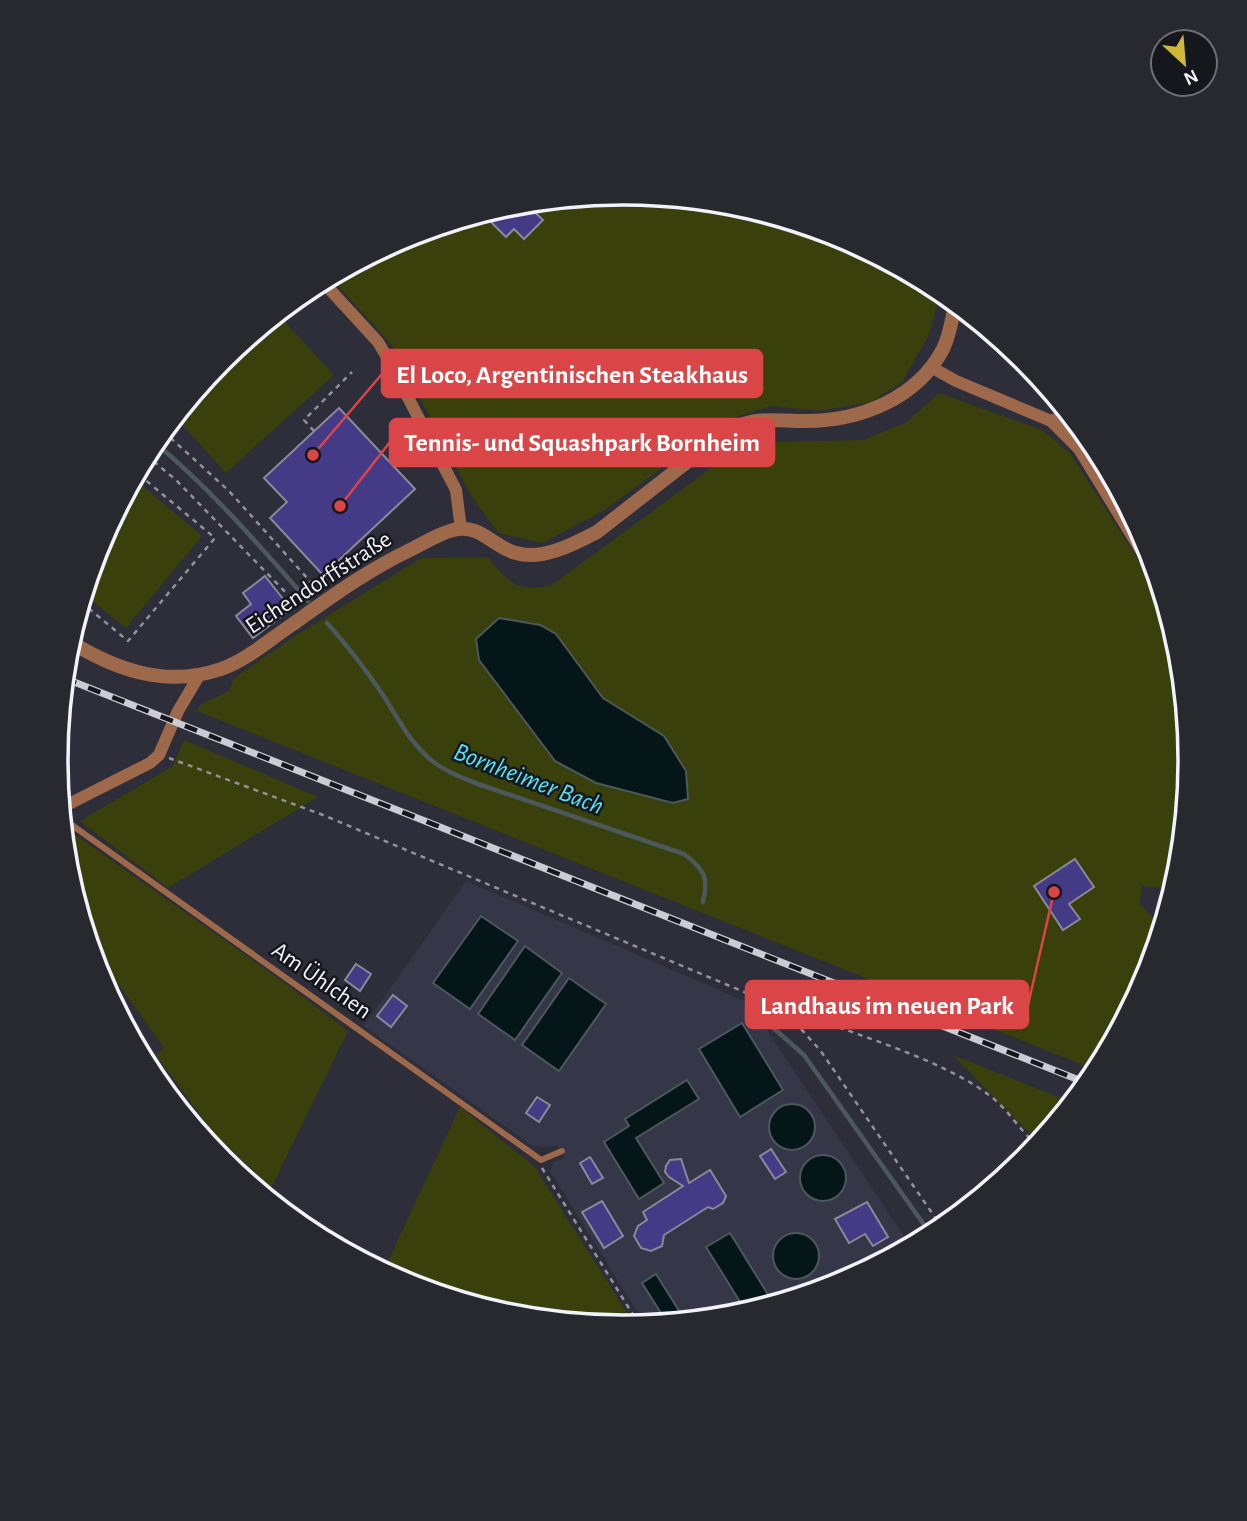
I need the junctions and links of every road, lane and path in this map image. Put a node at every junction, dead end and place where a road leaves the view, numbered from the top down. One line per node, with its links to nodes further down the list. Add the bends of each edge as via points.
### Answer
1 (330, 290): 12 (street, via 388,359 456,490)
2 (953, 314): 3 (street, via 945,343)
3 (931, 367): 6 (street); 12 (street, via 905,392 870,411 819,421 766,419 734,428 597,532 555,551 517,554 480,532)
4 (352, 372): 7 (path, via 304,420)
5 (1060, 418): 6 (street)
6 (1051, 421): 11 (street, via 1079,449)
7 (314, 431)
8 (171, 439): 13 (path, via 229,491)
9 (155, 463): 15 (path)
10 (145, 480): 14 (path, via 215,538 128,642)
11 (1126, 526)
12 (461, 529): 13 (street, Eichendorffstraße, via 399,555)
13 (327, 600): 15 (street, Eichendorffstraße)
14 (89, 609)
15 (305, 615): 17 (street, Eichendorffstraße, via 254,651)
16 (80, 647): 17 (street, Eichendorffstraße, via 129,671 153,676)
17 (200, 674): 18 (street)
18 (159, 755): 19 (street); 21 (path, via 323,816 768,1002)
19 (70, 804)
20 (72, 825): 24 (lane, Am Ühlchen)
21 (791, 1018): 22 (path, via 811,1017 954,1072 992,1097); 25 (path, via 820,1050)
22 (1029, 1139)
23 (562, 1151): 24 (lane)
24 (541, 1160): 26 (path, via 547,1178)
25 (936, 1219)
26 (634, 1316)

